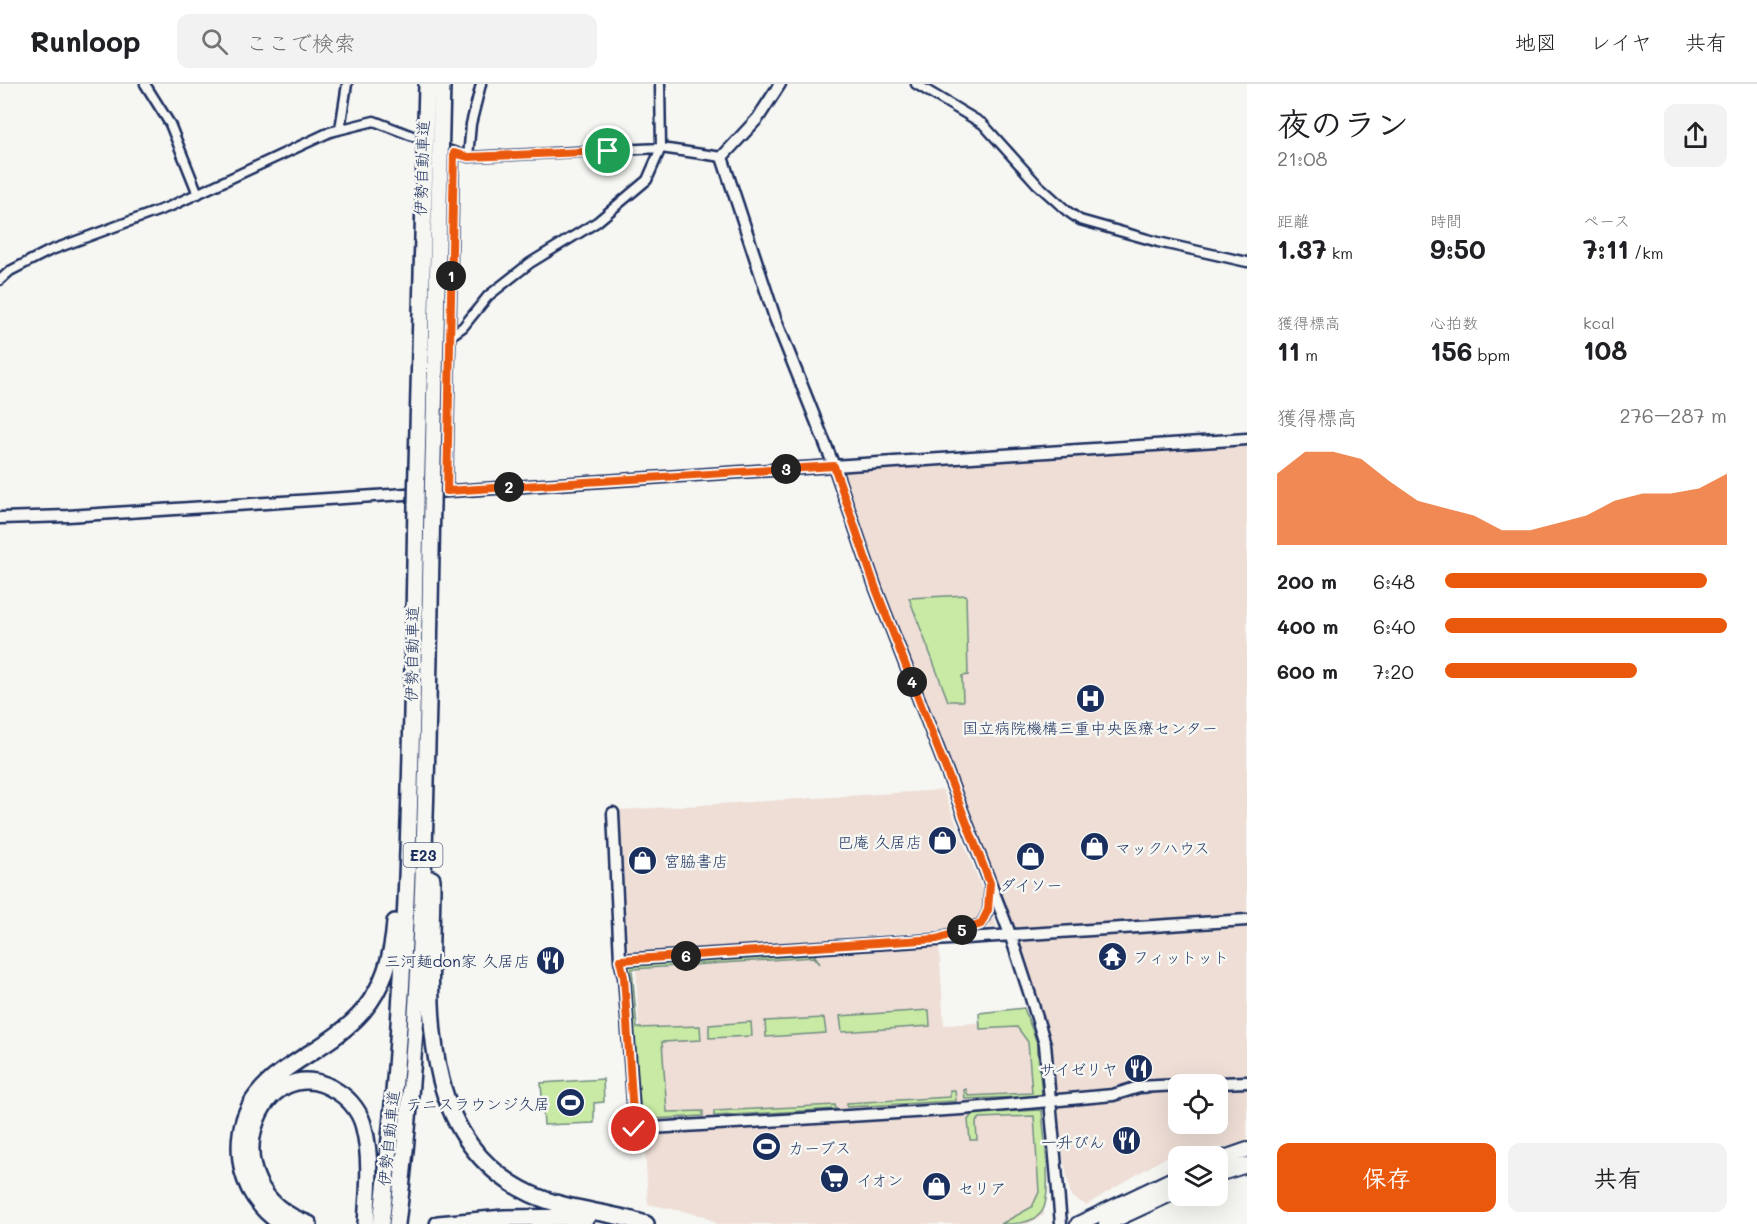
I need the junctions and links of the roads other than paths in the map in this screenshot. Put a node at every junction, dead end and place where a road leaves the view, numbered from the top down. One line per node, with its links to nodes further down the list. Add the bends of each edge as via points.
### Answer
1 (145, 84): 14 (street, via 170,124)
2 (347, 84): 9 (street)
3 (427, 84): 22 (highway, 伊勢自動車道 / E23, bridge, via 416,504)
4 (442, 84): 22 (highway, 伊勢自動車道 / E23, bridge, via 432,503)
5 (481, 84): 12 (street)
6 (660, 84): 10 (street)
7 (780, 84): 13 (street, via 758,118)
8 (916, 84): 15 (street, via 983,124 1037,184 1080,220)
9 (339, 129): 11 (street, via 380,122); 14 (street)
10 (661, 148): 12 (street); 13 (street); 17 (street, via 654,169 635,192 597,222 530,263)
11 (454, 153): 12 (street); 17 (street)
12 (468, 157)
13 (722, 157): 19 (street, via 776,318)
14 (198, 194): 16 (street, via 49,251)
15 (1247, 262)
16 (0, 280)
17 (449, 337): 20 (street)
18 (1247, 439): 19 (street)
19 (834, 466): 20 (street); 24 (street, via 876,589)
20 (447, 491): 21 (street)
21 (0, 518)
22 (420, 692): 39 (highway, via 432,790 433,1025 445,1099 468,1143 503,1177 550,1201); 40 (highway, via 405,716 394,934 384,974 362,1012 339,1034 266,1083 252,1100 243,1121 239,1144 244,1177 258,1203); 43 (highway, 伊勢自動車道 / E23, via 400,1011); 44 (highway, 伊勢自動車道 / E23, via 417,1011)
23 (613, 813): 28 (street)
24 (990, 883): 26 (street); 27 (street, via 988,910 981,924)
25 (1247, 920): 26 (street)
26 (1010, 934): 27 (street); 32 (street, via 1045,1044)
27 (937, 939): 28 (street)
28 (620, 960): 32 (street, via 634,1129)
29 (1247, 1082): 30 (street)
30 (1228, 1083)
31 (1168, 1086): 32 (street)
32 (1052, 1101): 47 (street)
33 (1247, 1150): 34 (highway)
34 (1228, 1157)
35 (1247, 1165): 36 (highway)
36 (1228, 1171)
37 (1168, 1181): 48 (highway)
38 (1168, 1195): 49 (highway)
39 (608, 1216): 45 (highway); 46 (highway)
40 (282, 1224)
41 (309, 1224): 42 (highway, via 287,1214 270,1200 256,1176 250,1151 254,1123 265,1102 300,1082 333,1089 359,1114 369,1155)
42 (366, 1224)
43 (381, 1224)
44 (397, 1224)
45 (438, 1224)
46 (645, 1224)
47 (1062, 1224)
48 (1078, 1224)
49 (1106, 1224)

